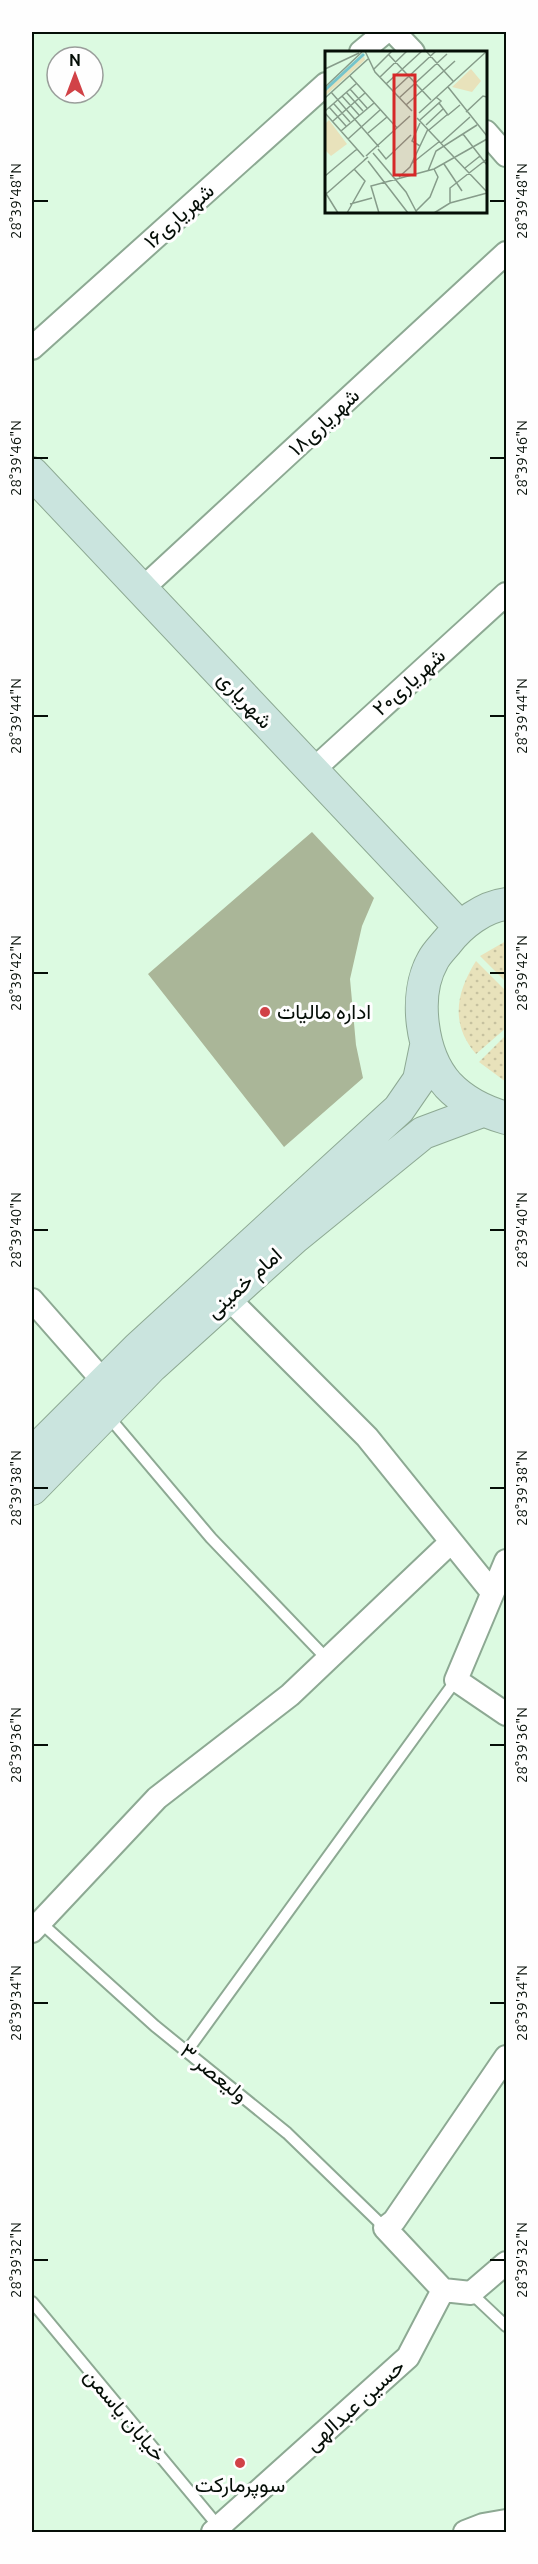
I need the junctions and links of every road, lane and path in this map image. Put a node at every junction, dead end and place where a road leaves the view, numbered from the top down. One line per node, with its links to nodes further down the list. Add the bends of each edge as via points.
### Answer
1 (384, 32): 3 (street)
2 (394, 32): 4 (street)
3 (362, 51)
4 (412, 51)
5 (325, 86): 9 (street, شهریاری۱۶)
6 (487, 133): 7 (street)
7 (507, 155)
8 (507, 253): 11 (street, شهریاری۱۸)
9 (32, 348)
10 (32, 473): 11 (main road, شهریاری)
11 (141, 590): 13 (main road, شهریاری)
12 (507, 594): 13 (street, شهریاری۲۰)
13 (312, 771): 15 (main road, شهریاری)
14 (507, 904): 15 (main road, via 497,905)
15 (459, 926): 16 (main road, via 432,961 421,1003)
16 (426, 1047): 17 (main road, via 448,1084); 20 (main road, امام خمینی, via 419,1080 399,1109)
17 (494, 1115): 18 (main road, امام خمینی, via 423,1133 294,1238)
18 (228, 1298): 21 (main road, امام خمینی); 24 (street, via 367,1437)
19 (32, 1300): 20 (street)
20 (104, 1382): 22 (main road, امام خمینی)
21 (106, 1413): 23 (main road, امام خمینی); 27 (lane, via 211,1538)
22 (32, 1454)
23 (32, 1489)
24 (451, 1542): 26 (street); 27 (street)
25 (507, 1561): 26 (street)
26 (492, 1592): 28 (street)
27 (327, 1659): 30 (street, via 290,1695 157,1798)
28 (456, 1680): 29 (street); 31 (lane)
29 (507, 1714)
30 (36, 1926): 31 (lane, ولیعصر ۳)
31 (187, 2050): 33 (lane, ولیعصر ۳, via 287,2133)
32 (507, 2057): 33 (street, via 394,2221)
33 (385, 2228): 35 (street)
34 (507, 2263): 36 (street)
35 (443, 2290): 36 (street); 40 (street, حسین عبدالهی, via 408,2357)
36 (471, 2293): 38 (lane)
37 (32, 2302): 40 (lane, خیابان یاسمن)
38 (507, 2326)
39 (507, 2521): 41 (street)
40 (216, 2530)
41 (465, 2532)

